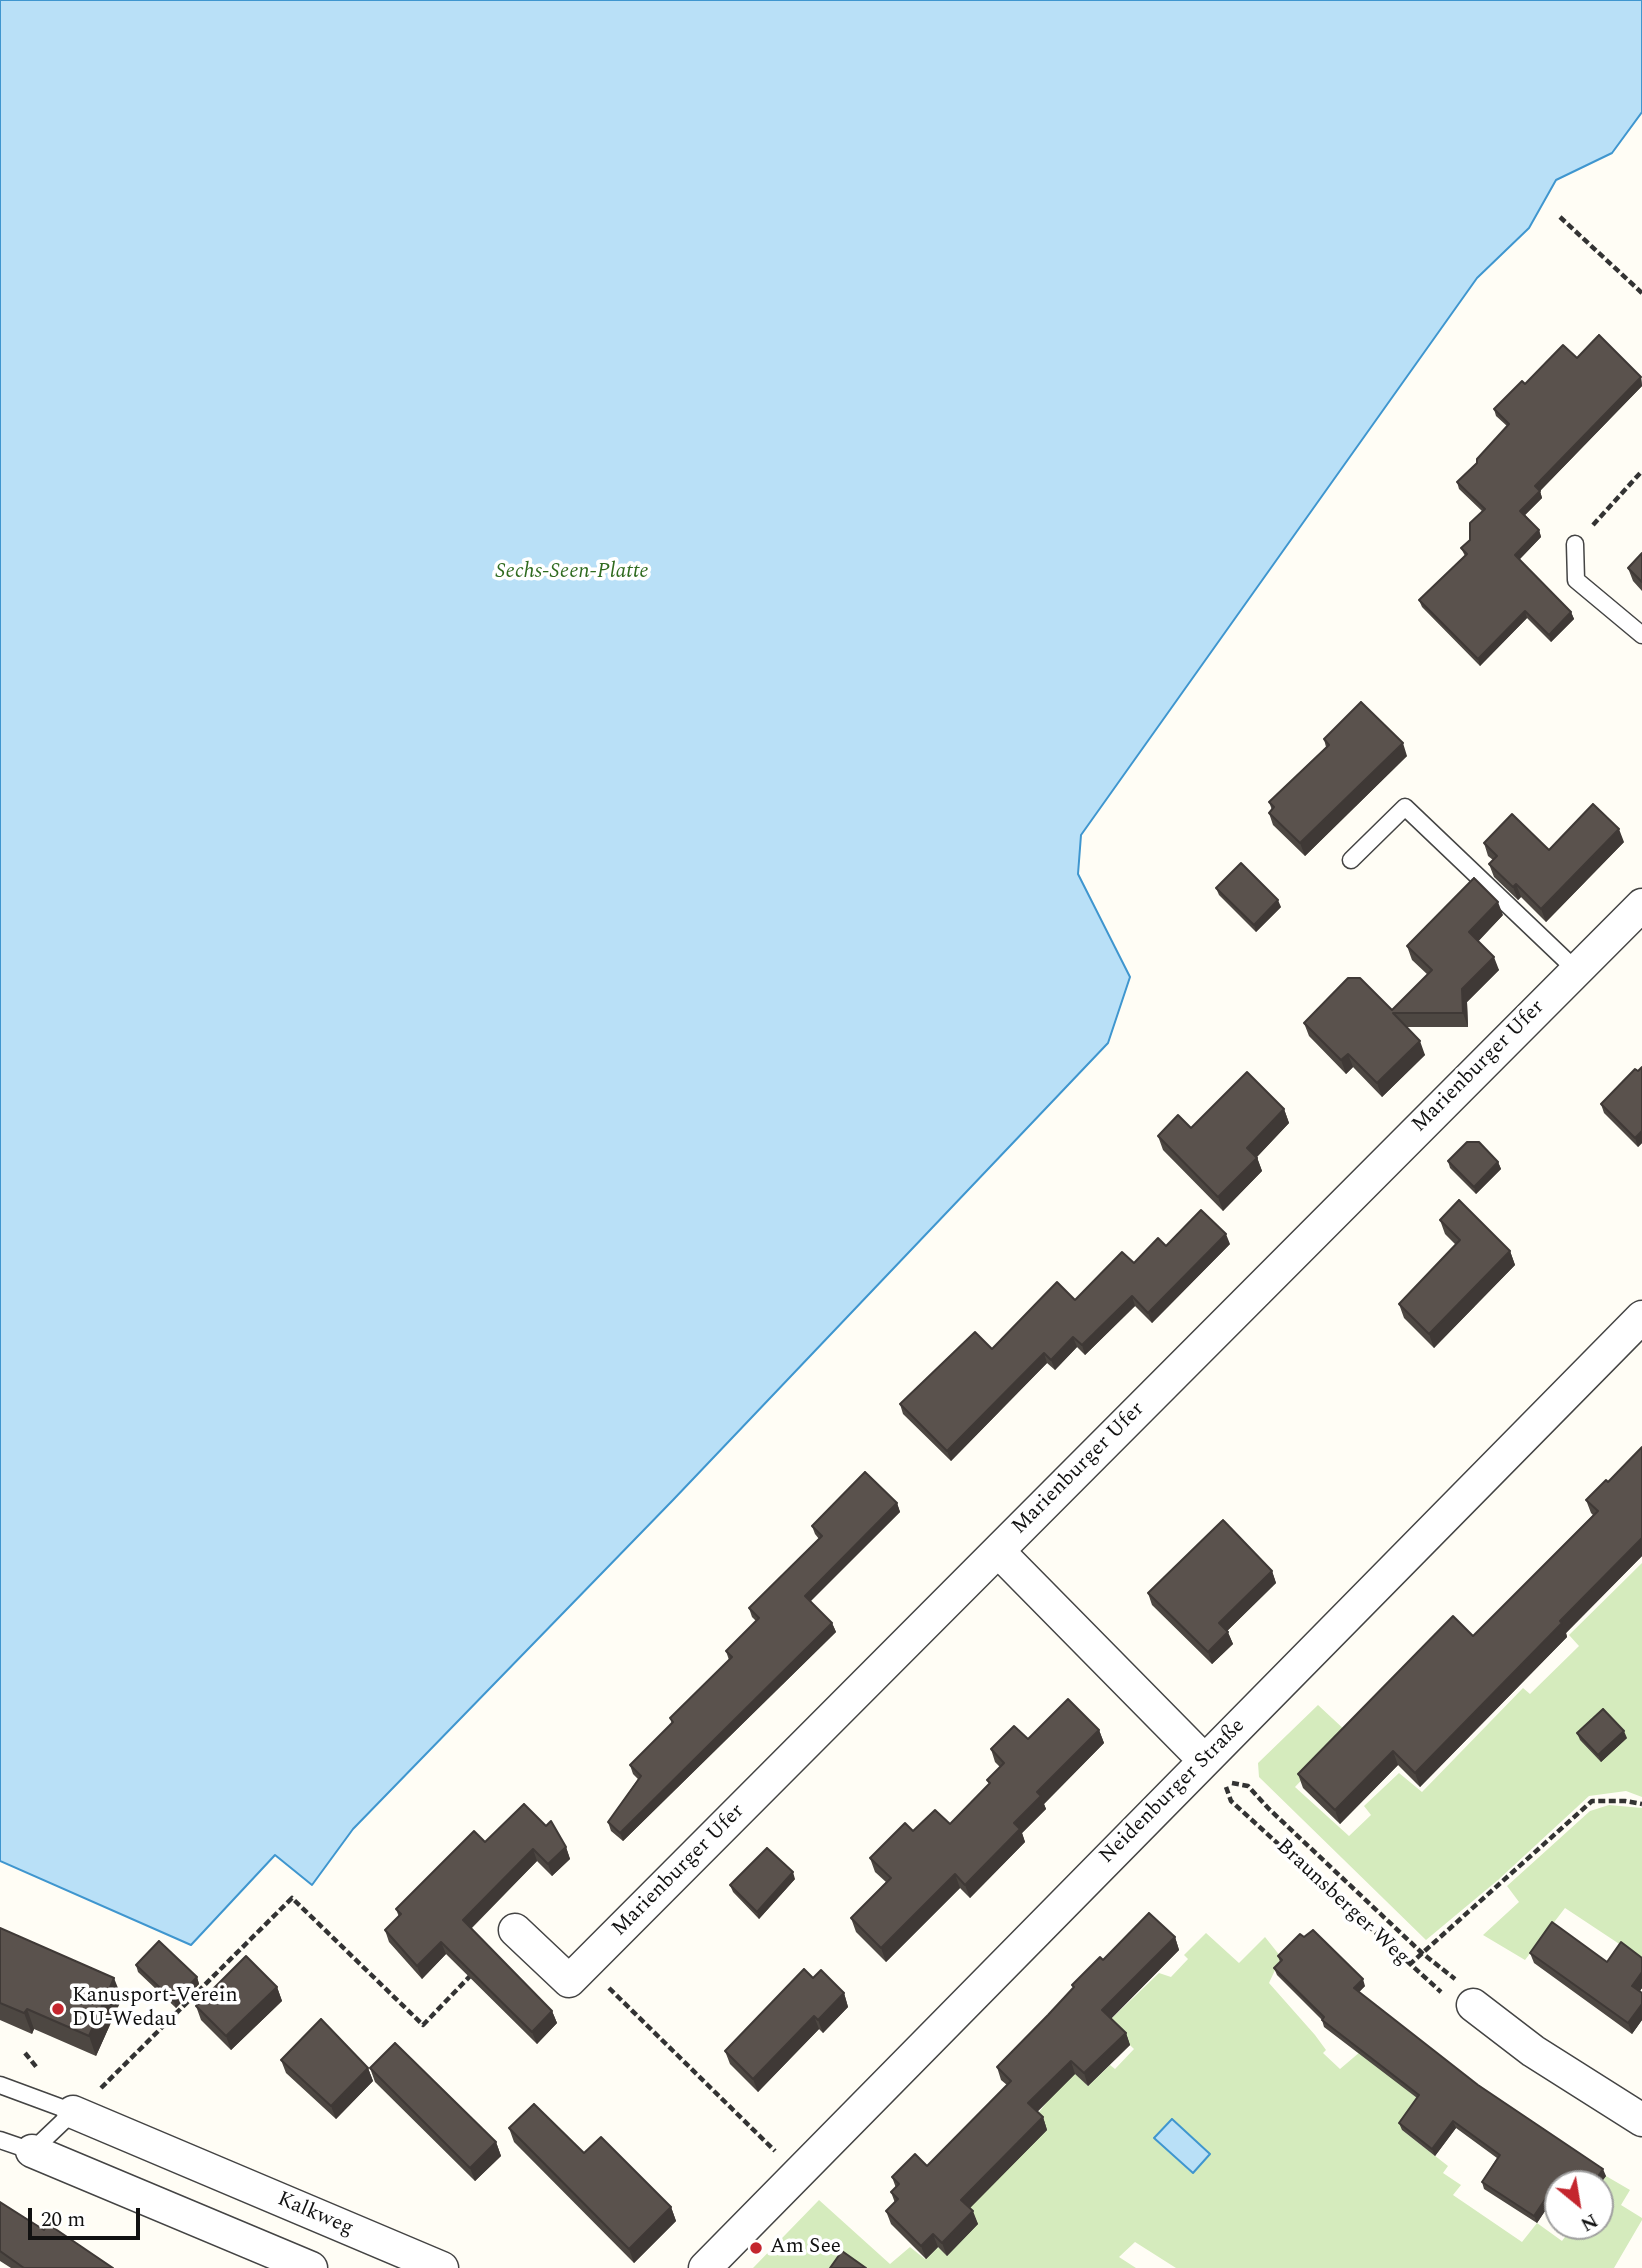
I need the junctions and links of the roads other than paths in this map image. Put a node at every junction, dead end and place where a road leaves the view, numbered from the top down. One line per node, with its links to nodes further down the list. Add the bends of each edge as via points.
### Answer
1 (1575, 544): 2 (lane, via 1576,580)
2 (1642, 635)
3 (1351, 860): 5 (lane, via 1405,807)
4 (1642, 905): 5 (street, Marienburger Ufer)
5 (1576, 970): 7 (street, Marienburger Ufer)
6 (1642, 1317): 8 (street, Neidenburger Straße)
7 (998, 1551): 8 (street); 9 (street, Marienburger Ufer, via 569,1981)
8 (1204, 1760): 18 (street, Neidenburger Straße)
9 (516, 1930)
10 (1473, 2005): 13 (street, via 1533,2051)
11 (0, 2085): 12 (lane, Kalkweg)
12 (73, 2112): 15 (lane); 17 (street, Kalkweg)
13 (1642, 2120)
14 (0, 2140): 15 (lane)
15 (32, 2151): 16 (street)
16 (311, 2268)
17 (442, 2268)
18 (705, 2268)

